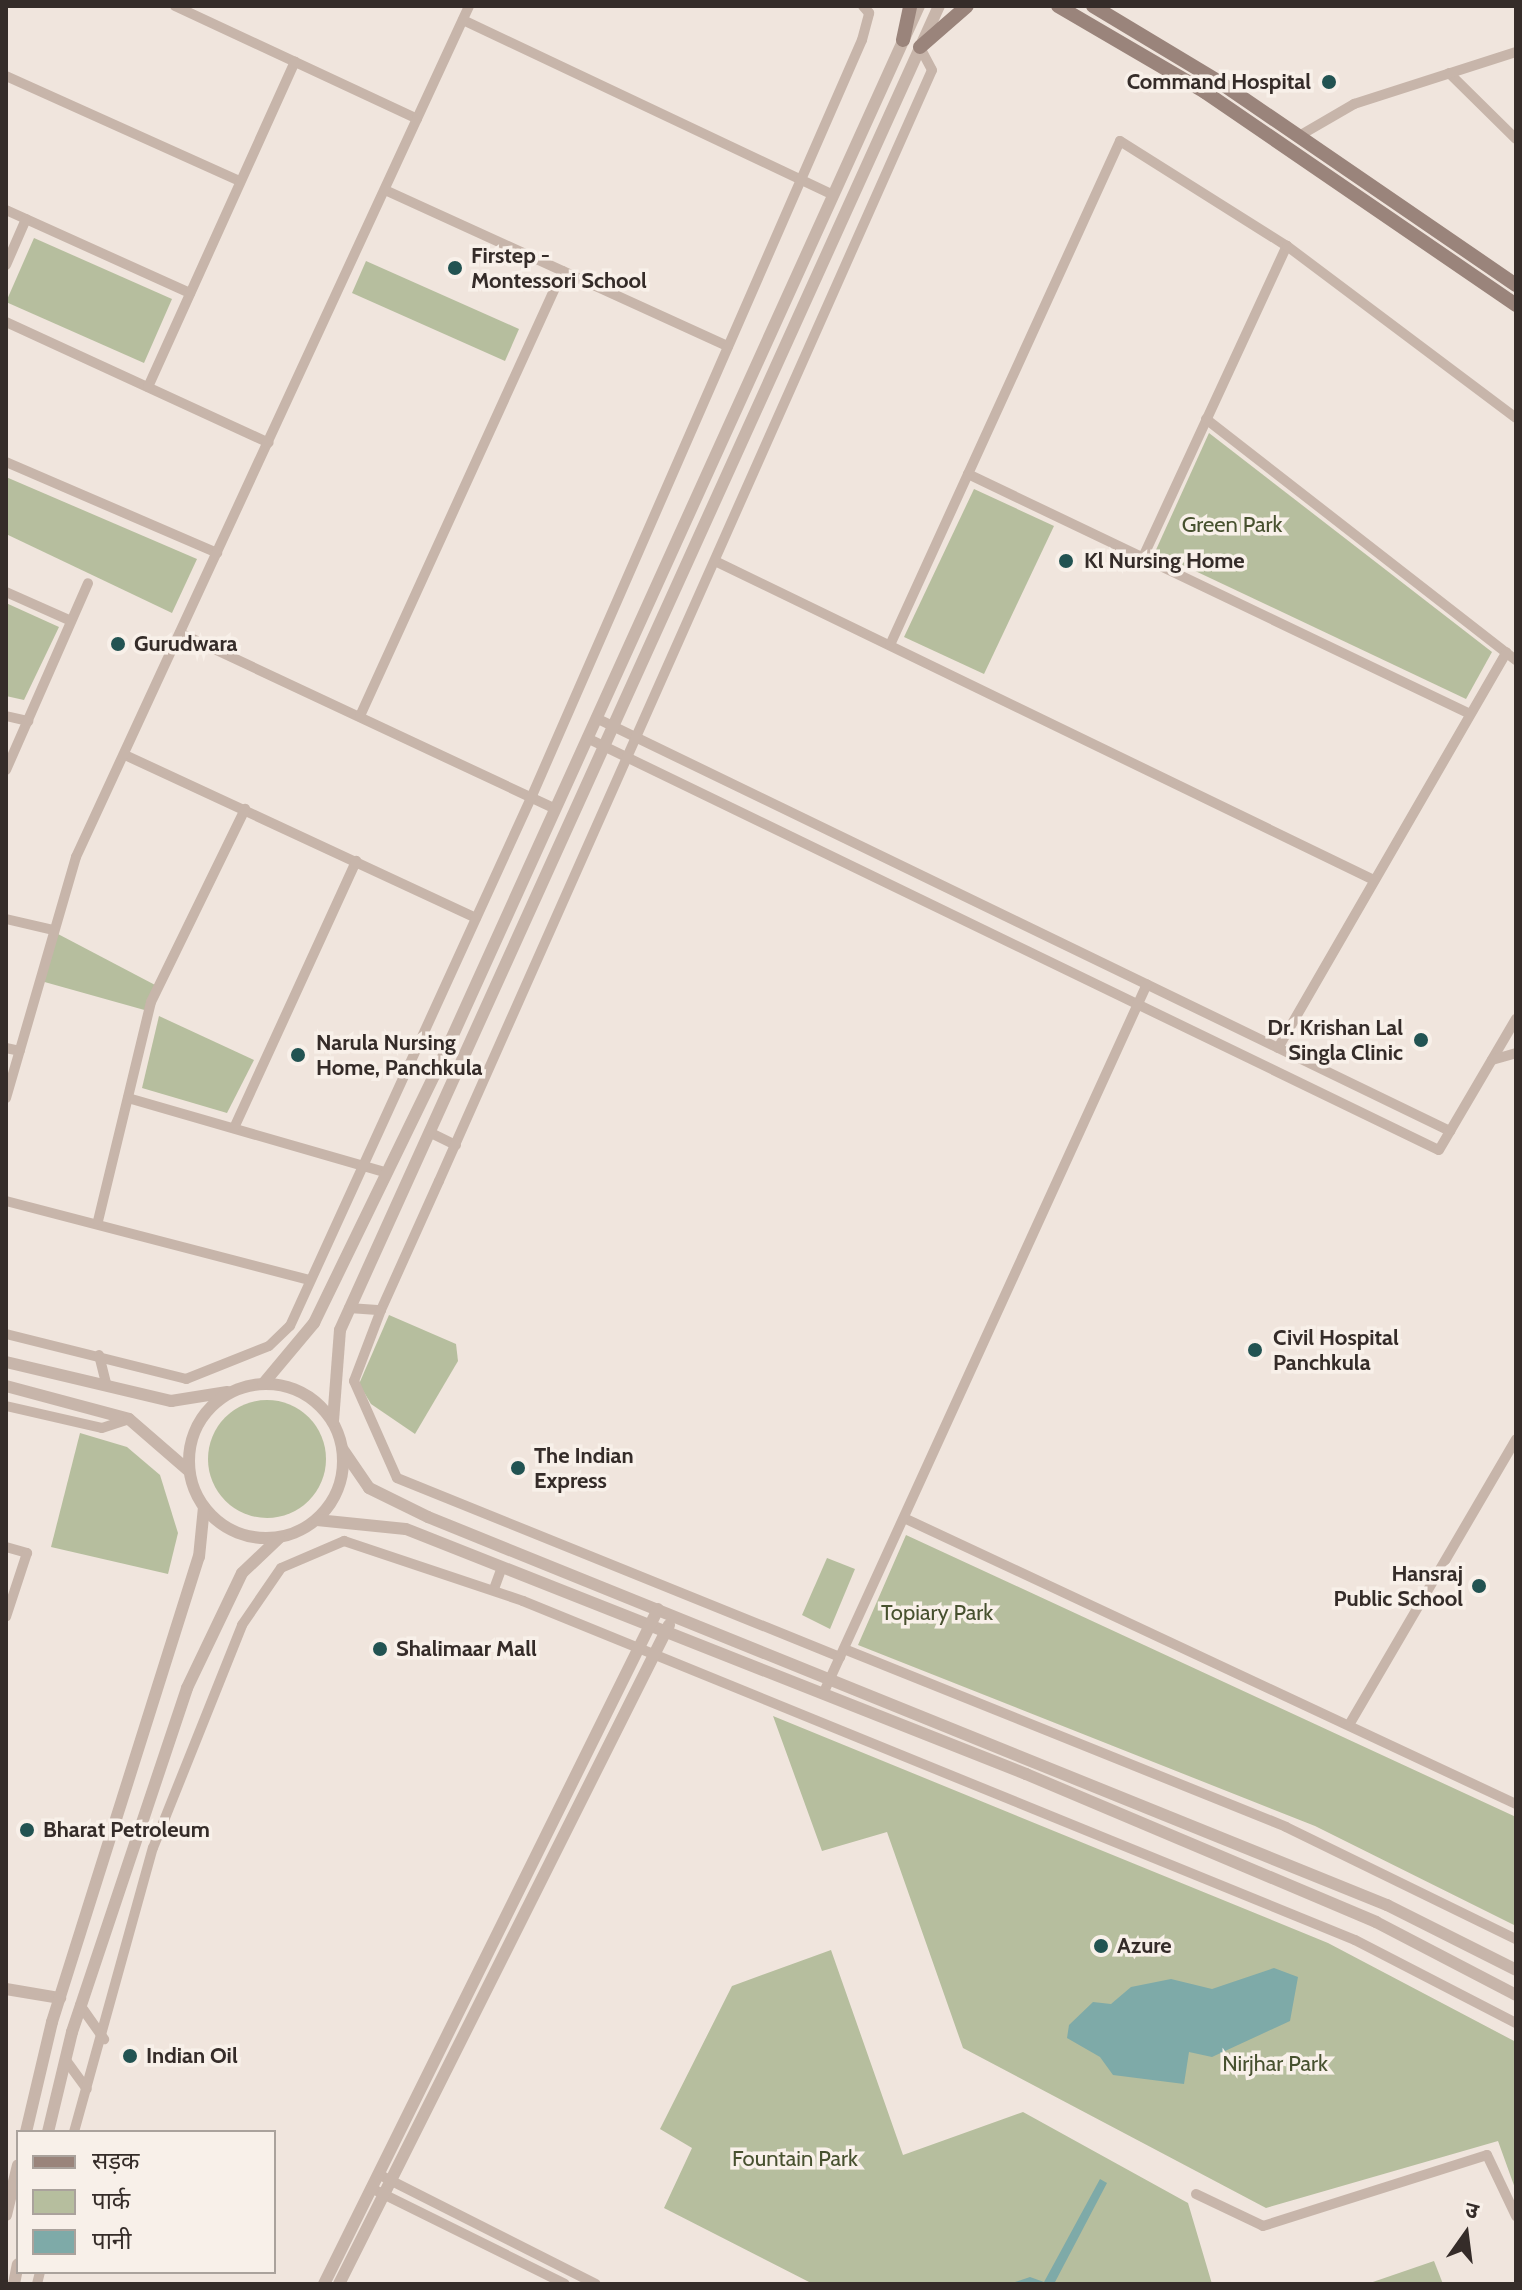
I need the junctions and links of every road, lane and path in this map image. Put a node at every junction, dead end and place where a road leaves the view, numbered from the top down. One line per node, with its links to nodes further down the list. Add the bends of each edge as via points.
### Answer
1 (175, 6): 14 (street)
2 (469, 6): 10 (street)
3 (863, 6): 20 (street, via 869,13 862,40)
4 (910, 6): 11 (main road)
5 (919, 6): 11 (street)
6 (939, 6): 12 (street)
7 (967, 6): 12 (main road)
8 (1058, 6): 31 (main road, via 1205,92)
9 (1093, 6): 18 (main road)
10 (463, 20): 17 (street); 20 (street)
11 (903, 40): 23 (street)
12 (920, 47): 42 (street, via 932,70); 54 (street)
13 (1516, 52): 15 (street)
14 (295, 62): 17 (street); 21 (street)
15 (1449, 73): 18 (street, via 1354,104); 19 (street)
16 (6, 76): 21 (street)
17 (417, 119): 22 (street)
18 (1299, 136): 29 (main road)
19 (1516, 139)
20 (801, 180): 23 (street); 33 (street)
21 (240, 181): 30 (street)
22 (385, 190): 28 (street); 37 (street)
23 (833, 195): 52 (street)
24 (6, 210): 25 (street)
25 (26, 219): 27 (street); 30 (street)
26 (1287, 246): 35 (street); 36 (street); 39 (street, via 1120,141)
27 (6, 265)
28 (563, 271): 33 (street); 51 (street)
29 (1516, 285)
30 (190, 293): 34 (street)
31 (1516, 305)
32 (6, 322): 34 (street)
33 (728, 346): 61 (street)
34 (148, 387): 37 (street)
35 (1516, 418)
36 (1206, 419): 41 (street); 48 (street)
37 (269, 443): 40 (street)
38 (6, 462): 40 (street)
39 (968, 474): 41 (street); 47 (street)
40 (217, 553): 46 (street)
41 (1143, 557): 49 (street)
42 (717, 562): 47 (street); 56 (street)
43 (88, 583): 45 (street)
44 (6, 592): 45 (street)
45 (71, 621): 53 (street)
46 (180, 633): 51 (street); 58 (street)
47 (890, 645): 67 (street)
48 (1511, 656): 49 (street)
49 (1470, 714): 67 (street)
50 (6, 716): 53 (street)
51 (360, 716): 61 (street)
52 (596, 718): 54 (street); 55 (street)
53 (28, 721): 60 (street)
54 (613, 726): 56 (street); 57 (street)
55 (587, 738): 57 (street); 64 (street)
56 (639, 739): 59 (street); 71 (street)
57 (604, 746): 59 (street); 62 (street)
58 (125, 755): 63 (street); 70 (street, via 76,857)
59 (630, 759): 72 (street); 84 (street)
60 (6, 770)
61 (531, 798): 64 (street); 68 (street)
62 (576, 808): 64 (street); 65 (street)
63 (245, 809): 66 (street); 80 (street, via 151,1002)
64 (554, 810): 65 (street); 86 (street)
65 (567, 828): 83 (street)
66 (356, 861): 68 (street); 81 (street)
67 (1372, 879): 75 (street)
68 (476, 918): 85 (street)
69 (6, 919): 70 (street)
70 (53, 930): 76 (street)
71 (1147, 984): 72 (street); 75 (street)
72 (1137, 1005): 82 (street, via 1439,1150); 106 (street)
73 (1514, 1026): 78 (street)
74 (6, 1048): 76 (street)
75 (1278, 1048): 82 (street)
76 (20, 1051): 79 (street)
77 (1516, 1053): 78 (street)
78 (1492, 1060): 82 (street)
79 (6, 1098)
80 (128, 1098): 81 (street); 88 (street)
81 (234, 1128): 85 (street)
82 (1450, 1131)
83 (429, 1132): 84 (street); 90 (street)
84 (456, 1145): 91 (street)
85 (363, 1165): 86 (street); 89 (street)
86 (387, 1173): 95 (street, via 314,1323)
87 (6, 1201): 88 (street)
88 (98, 1221): 89 (street)
89 (310, 1280): 93 (street, via 290,1326 269,1346 215,1370 186,1379)
90 (349, 1308): 91 (street); 101 (street, via 331,1374)
91 (381, 1310): 119 (street, via 354,1381 397,1478)
92 (6, 1334): 93 (street)
93 (99, 1355): 97 (street)
94 (6, 1362): 97 (street)
95 (263, 1384): 98 (street); 101 (street, via 295,1390)
96 (6, 1386): 100 (street)
97 (107, 1386): 98 (street, via 171,1401)
98 (235, 1390): 104 (street, via 204,1415)
99 (6, 1406): 100 (street, via 102,1428)
100 (129, 1419): 104 (street)
101 (333, 1421): 103 (street)
102 (1516, 1439): 122 (street)
103 (343, 1450): 107 (street, via 339,1488); 112 (street, via 369,1488)
104 (189, 1471): 105 (street)
105 (204, 1507): 108 (street, via 237,1533); 128 (street, via 199,1557 172,1653)
106 (904, 1518): 119 (street); 122 (street)
107 (317, 1520): 108 (street); 110 (street, via 406,1529)
108 (279, 1538): 129 (street, via 242,1573 187,1688)
109 (6, 1547): 114 (street, via 27,1553)
110 (502, 1567): 111 (street); 115 (street)
111 (494, 1589): 117 (street); 131 (street, via 344,1541 293,1558 268,1581 242,1625 153,1848)
112 (658, 1609): 113 (street); 115 (street)
113 (674, 1615): 116 (street); 120 (street)
114 (6, 1617)
115 (650, 1625): 116 (street); 117 (street)
116 (666, 1632): 118 (street); 121 (street)
117 (640, 1647): 118 (street); 138 (street)
118 (655, 1653): 130 (street, via 1355,1940); 138 (street)
119 (842, 1653): 120 (street); 124 (street, via 1286,1827)
120 (831, 1678): 121 (street); 125 (street, via 1387,1905)
121 (823, 1694): 127 (street, via 1376,1922)
122 (1349, 1725): 123 (street)
123 (1516, 1804)
124 (1516, 1939)
125 (1516, 1970)
126 (6, 1989): 128 (street)
127 (1516, 1995)
128 (60, 1998): 134 (street)
129 (80, 2005): 131 (street); 132 (street)
130 (1516, 2023)
131 (104, 2039): 133 (street)
132 (65, 2059): 133 (street); 135 (street)
133 (87, 2089): 136 (street)
134 (27, 2130)
135 (48, 2130)
136 (75, 2130)
137 (16, 2173): 141 (street)
138 (384, 2177): 139 (street); 146 (street)
139 (377, 2190): 143 (street); 144 (street); 145 (street)
140 (1196, 2194): 142 (street, via 1263,2226 1487,2155)
141 (6, 2215)
142 (1516, 2216)
143 (324, 2284)
144 (339, 2284)
145 (565, 2284)
146 (596, 2284)

